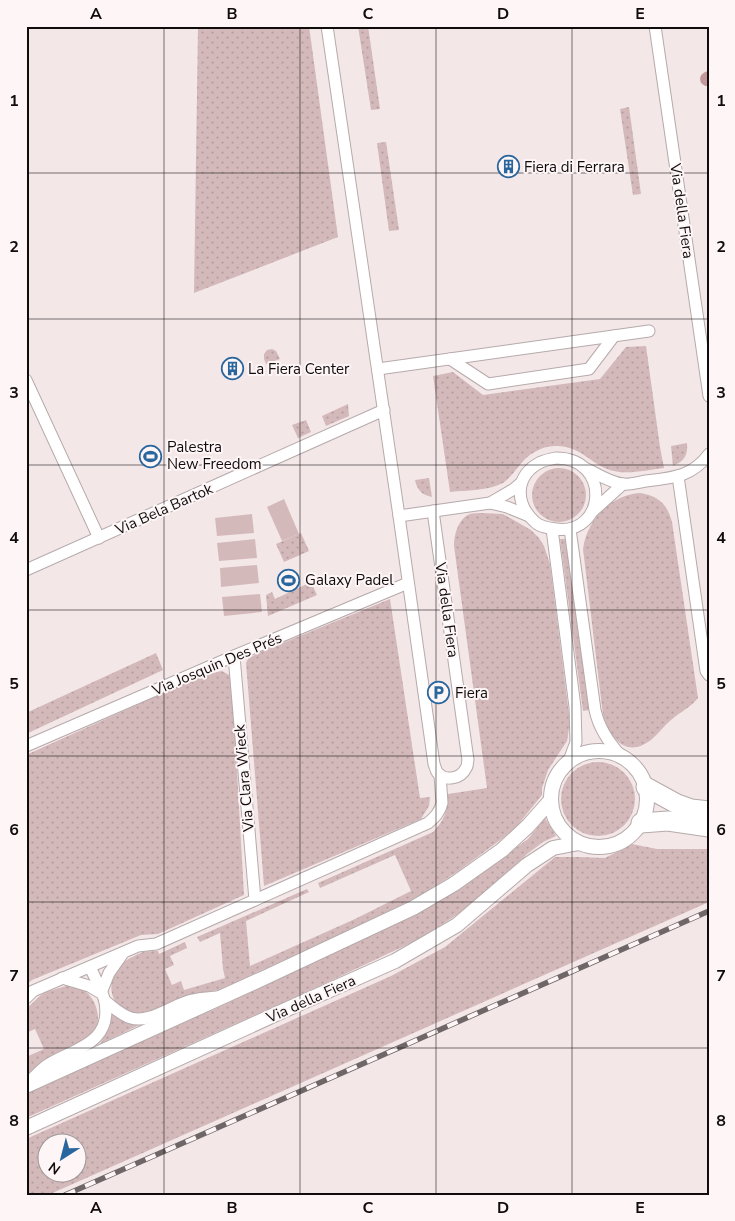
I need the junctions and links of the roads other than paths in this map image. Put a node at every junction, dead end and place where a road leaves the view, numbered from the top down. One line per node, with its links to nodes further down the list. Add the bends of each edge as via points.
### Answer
1 (327, 26): 6 (street)
2 (655, 26): 8 (street, Via della Fiera)
3 (649, 331): 4 (street)
4 (614, 336): 5 (street); 5 (street, via 589,369 488,384)
5 (450, 359): 6 (street)
6 (378, 369): 9 (street)
7 (26, 380): 22 (street)
8 (709, 396)
9 (384, 410): 18 (street); 22 (street, Via Bela Bartok)
10 (709, 454): 12 (street, via 691,472)
11 (584, 467): 13 (street, via 564,458 550,459 533,468); 14 (street); 17 (street, via 596,491)
12 (678, 476): 14 (street); 26 (street)
13 (521, 483): 15 (street); 19 (street, via 520,501)
14 (623, 484): 17 (street)
15 (490, 503): 16 (street); 19 (street)
16 (433, 511): 18 (street); 30 (street, Via della Fiera, via 468,760 466,769 459,776)
17 (592, 512): 21 (street, via 578,526)
18 (400, 516): 24 (street)
19 (529, 516): 20 (street, via 536,523)
20 (552, 529): 21 (street); 29 (street, via 575,707 576,742)
21 (570, 529): 28 (street, via 594,710 603,733)
22 (99, 538): 23 (street, Via Bela Bartok)
23 (26, 570)
24 (408, 583): 25 (street, Via Josquin Des Prés); 30 (street, via 434,764)
25 (234, 656): 27 (street, Via Josquin Des Prés); 37 (street, Via Clara Wieck)
26 (709, 675)
27 (26, 746)
28 (620, 755): 29 (street, via 594,751); 31 (street, via 635,767)
29 (569, 760): 32 (street, via 552,785)
30 (440, 775): 37 (street, via 441,807 428,823)
31 (646, 787): 33 (highway, via 677,804); 34 (street, via 646,812)
32 (551, 800): 36 (street, via 559,825 567,836); 42 (street, via 502,850 454,884 375,927)
33 (709, 812)
34 (641, 823): 35 (highway, via 668,821); 36 (street, Via della Fiera, via 632,834 606,847)
35 (709, 827)
36 (579, 843): 45 (street, Via della Fiera, via 553,848 527,865 457,925 395,961)
37 (255, 900): 38 (street, via 156,944)
38 (124, 952): 39 (street); 41 (street, via 110,973)
39 (90, 966): 40 (street); 41 (street)
40 (62, 978): 41 (street, via 90,986); 43 (street, via 33,991)
41 (103, 997): 42 (street, via 126,1016 139,1019 192,1000); 44 (street, via 103,1028 96,1038 47,1065)
42 (224, 997): 44 (street)
43 (26, 998)
44 (26, 1085)
45 (26, 1128)

